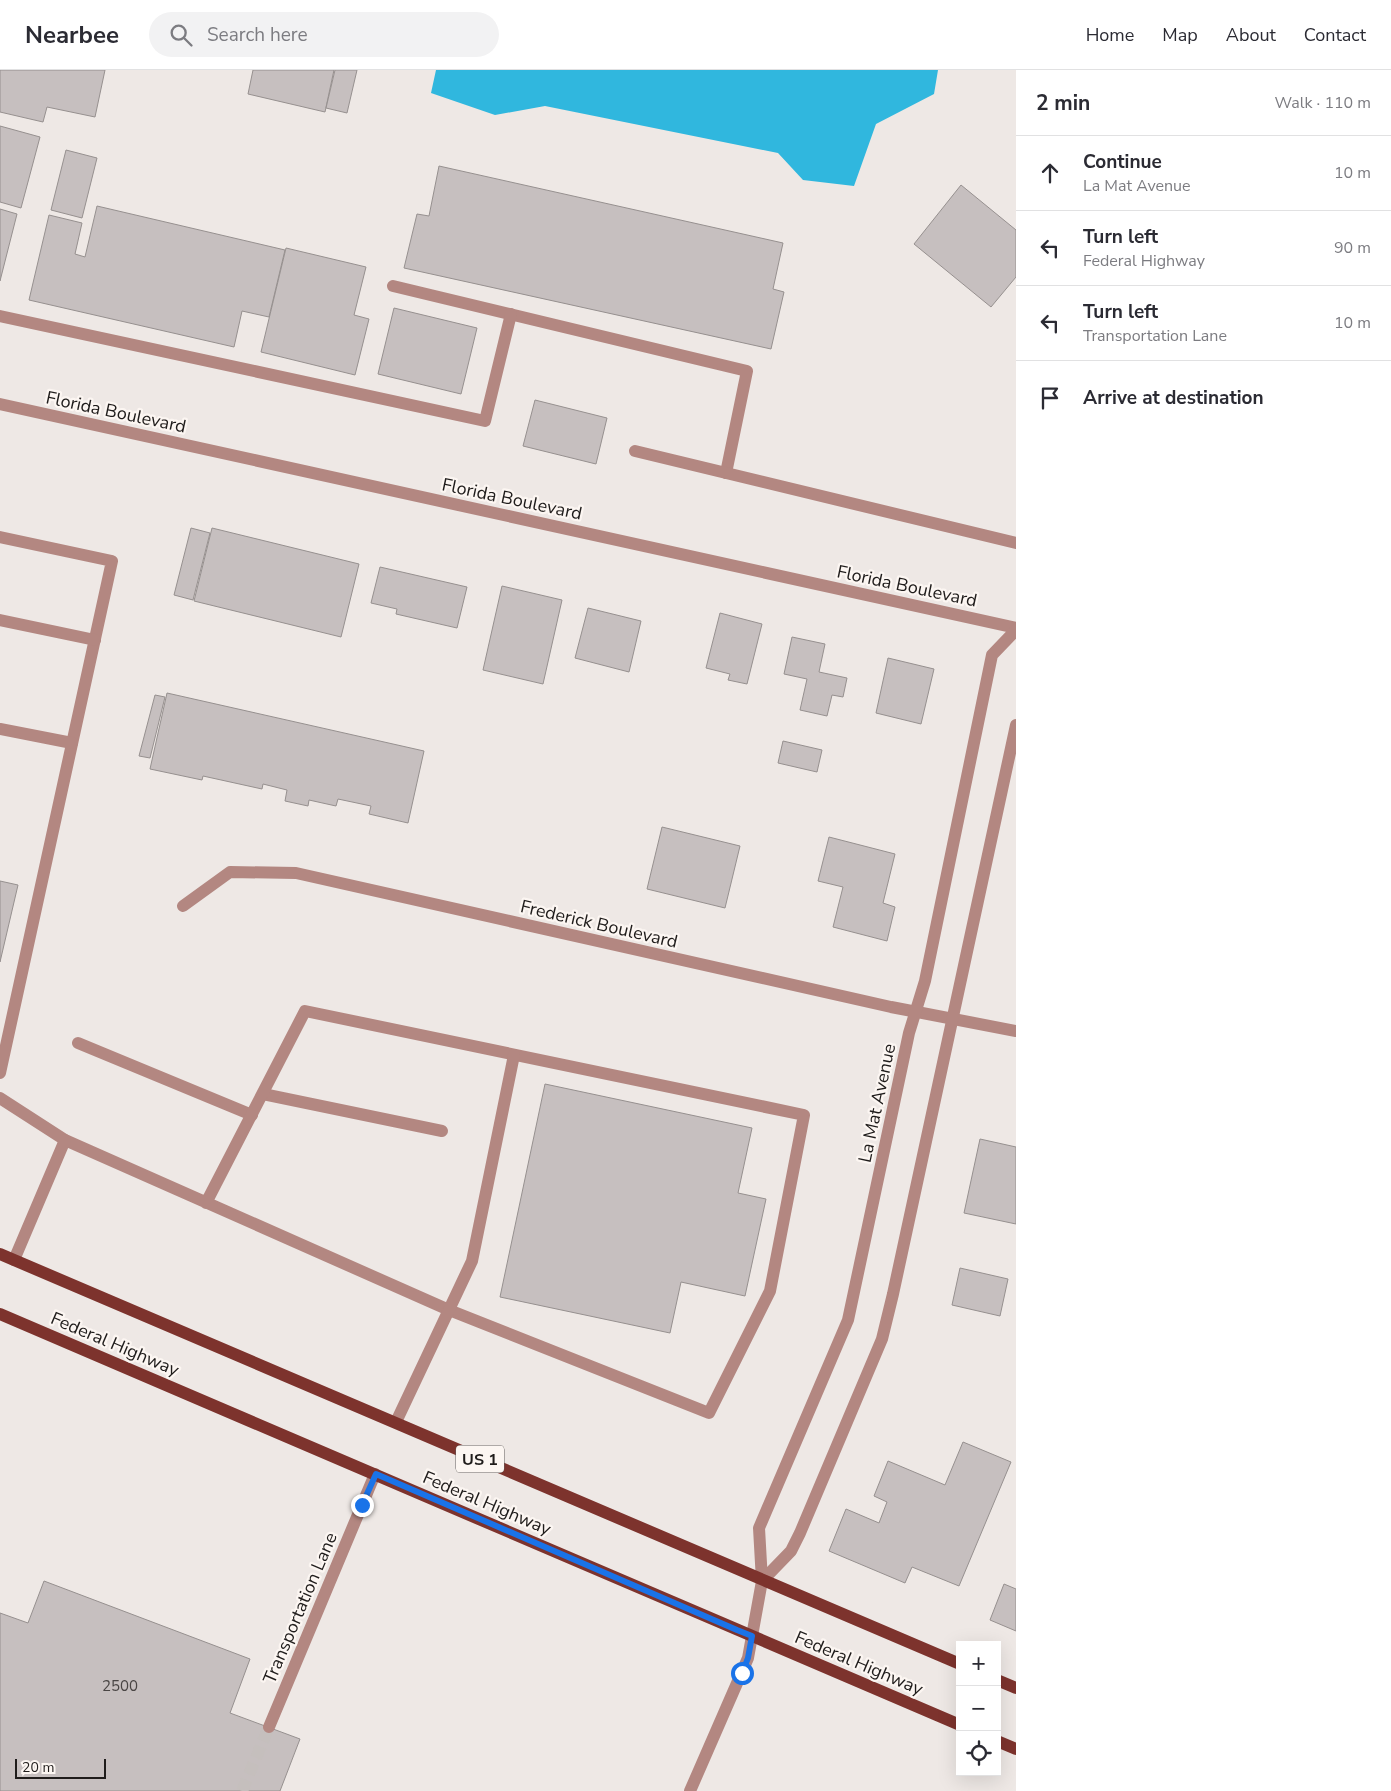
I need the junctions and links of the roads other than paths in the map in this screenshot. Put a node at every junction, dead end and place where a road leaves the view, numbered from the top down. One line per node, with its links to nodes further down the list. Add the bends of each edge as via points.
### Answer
1 (393, 286): 2 (street)
2 (511, 314): 3 (street, via 485,421); 6 (street, via 747,371)
3 (0, 316)
4 (0, 404): 10 (street, Florida Boulevard)
5 (635, 451): 6 (street)
6 (726, 473): 8 (street)
7 (0, 537): 11 (street, via 112,561)
8 (1016, 543)
9 (0, 620): 11 (street)
10 (1016, 629): 16 (street, La Mat Avenue, via 992,655 925,981)
11 (95, 640): 14 (street)
12 (1016, 725): 17 (street)
13 (0, 729): 14 (street)
14 (72, 743): 21 (street)
15 (183, 906): 16 (street, Frederick Boulevard, via 230,872 296,873)
16 (915, 1011): 17 (street, Frederick Boulevard); 34 (street, La Mat Avenue, via 848,1320 760,1528)
17 (952, 1018): 18 (street, Frederick Boulevard); 34 (street, via 882,1339 792,1551)
18 (1016, 1032)
19 (78, 1043): 24 (street)
20 (514, 1054): 22 (street, via 305,1011); 30 (street, via 472,1261); 30 (street, via 804,1115 770,1291 709,1413)
21 (0, 1073)
22 (263, 1094): 24 (street); 25 (street)
23 (0, 1098): 26 (street)
24 (252, 1115): 27 (street)
25 (442, 1131)
26 (65, 1140): 27 (street); 29 (street)
27 (206, 1203): 30 (street)
28 (0, 1254): 29 (main road, US 1)
29 (14, 1260): 32 (main road, US 1)
30 (448, 1310): 32 (street)
31 (0, 1314): 33 (main road, Federal Highway)
32 (396, 1422): 34 (main road, US 1)
33 (376, 1474): 35 (main road, Federal Highway); 40 (street, Transportation Lane)
34 (762, 1580): 35 (street, La Mat Avenue); 36 (main road, US 1)
35 (752, 1636): 39 (main road, Federal Highway); 43 (street, La Mat Avenue, via 748,1658)
36 (956, 1662)
37 (1001, 1682): 38 (main road)
38 (1016, 1688)
39 (956, 1723)
40 (269, 1728)
41 (1001, 1743): 42 (main road)
42 (1016, 1749)
43 (690, 1791)

